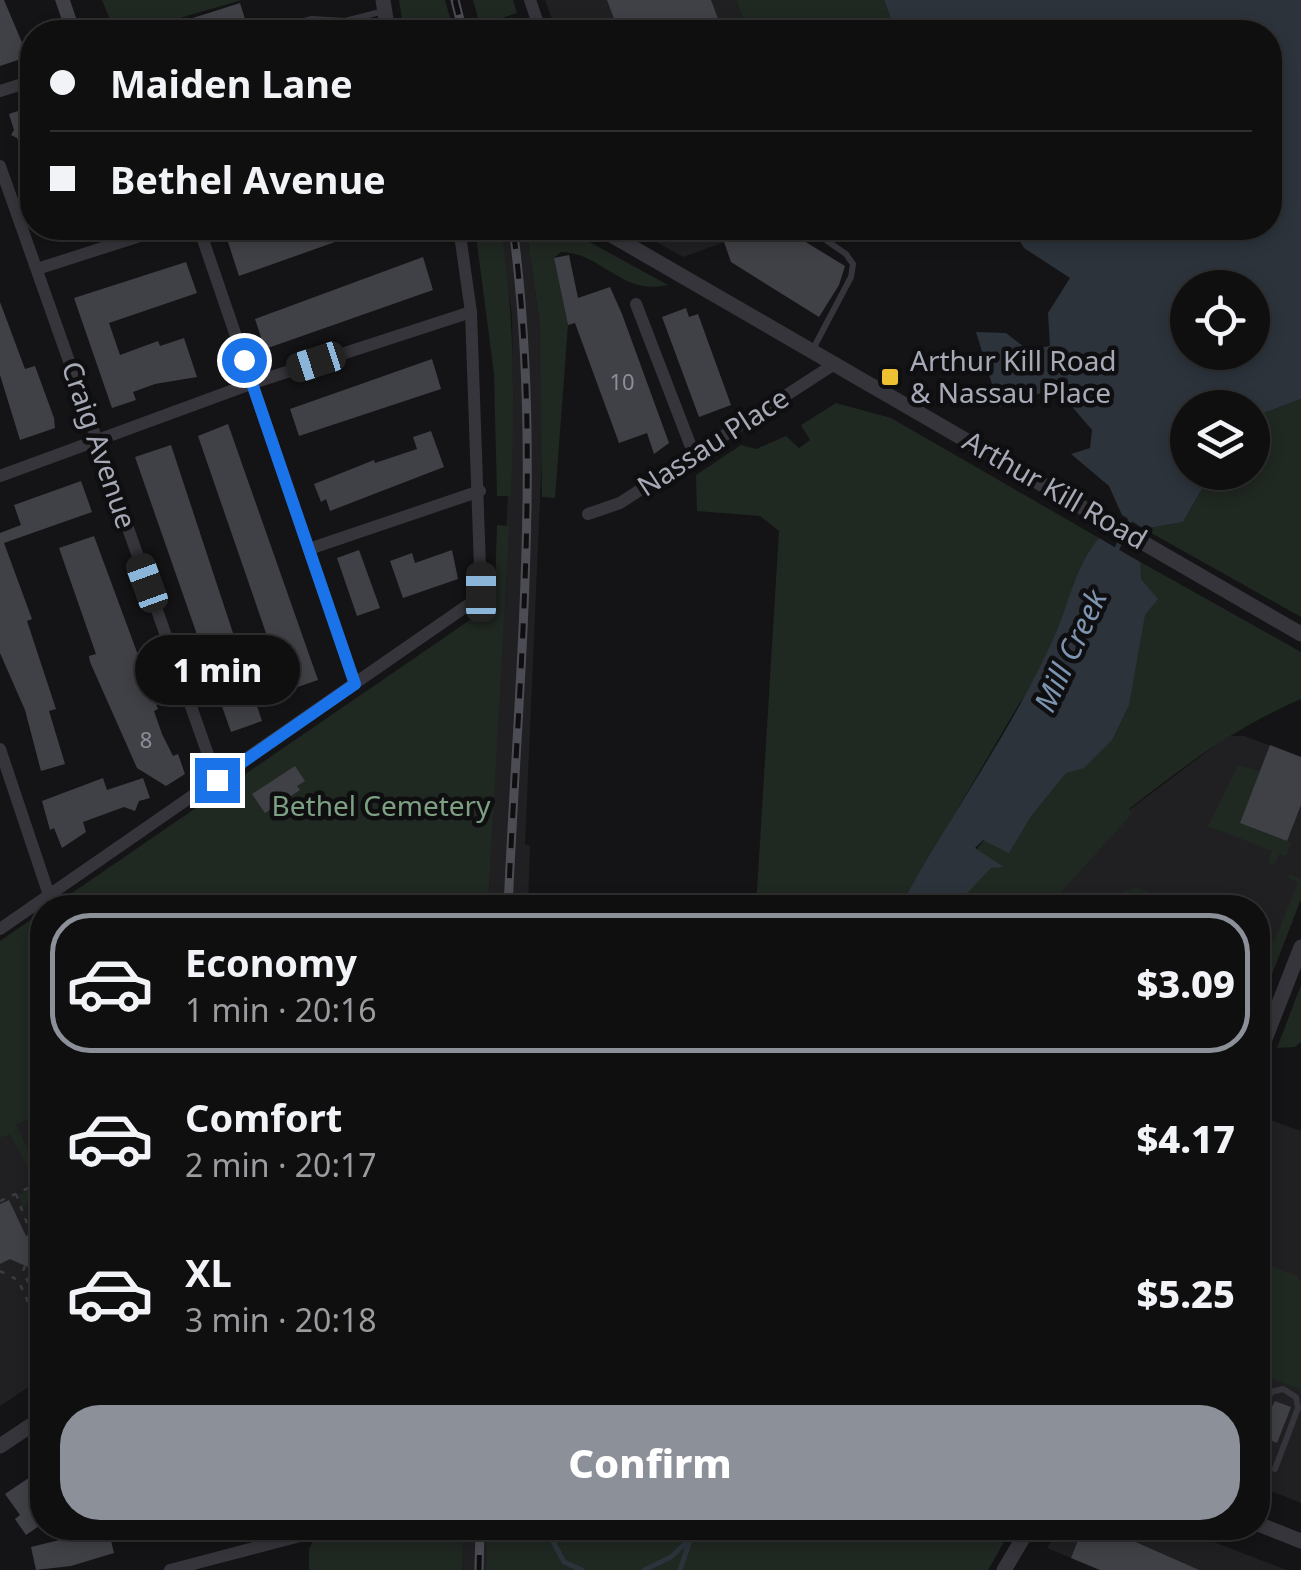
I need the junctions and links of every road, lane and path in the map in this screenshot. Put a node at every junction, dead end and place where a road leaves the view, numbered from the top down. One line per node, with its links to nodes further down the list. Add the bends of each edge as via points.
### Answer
1 (384, 6): 4 (lane)
2 (310, 20): 3 (lane)
3 (339, 20)
4 (348, 20)
5 (0, 166): 6 (street, Craig Avenue)
6 (20, 222)
7 (26, 240): 13 (street, Craig Avenue)
8 (128, 240): 13 (street)
9 (204, 240): 18 (street)
10 (461, 240): 15 (street)
11 (625, 240): 16 (street, Arthur Kill Road)
12 (826, 240): 16 (lane, via 853,264)
13 (37, 270): 19 (street, Craig Avenue)
14 (636, 304): 20 (street)
15 (471, 312): 18 (street); 22 (street)
16 (813, 350): 17 (street, Arthur Kill Road)
17 (836, 363): 20 (street, Nassau Place); 25 (street, Arthur Kill Road)
18 (252, 383): 19 (street); 24 (street)
19 (97, 442): 21 (street); 28 (street, Craig Avenue)
20 (693, 452): 23 (street, Nassau Place, via 620,503)
21 (0, 476)
22 (480, 491): 24 (street); 26 (street, via 478,600)
23 (588, 514)
24 (309, 549): 26 (street)
25 (1301, 634)
26 (355, 684): 28 (street)
27 (0, 749): 29 (street)
28 (217, 780): 29 (street)
29 (48, 895)
30 (30, 908): 31 (street)
31 (0, 929)
32 (1301, 947): 33 (street)
33 (1270, 1026)
34 (30, 1187): 35 (path)
35 (16, 1194): 36 (path); 37 (path)
36 (0, 1201)
37 (30, 1232)
38 (25, 1266): 39 (path)
39 (23, 1271): 41 (path); 42 (path)
40 (0, 1272): 41 (path)
41 (16, 1277): 43 (path)
42 (30, 1287): 43 (path)
43 (23, 1290): 44 (path)
44 (30, 1305)
45 (1270, 1395): 48 (lane, via 1280,1389 1298,1401)
46 (30, 1426): 47 (street)
47 (0, 1446)
48 (1275, 1469)
49 (1270, 1529): 52 (street)
50 (285, 1540): 53 (street)
51 (1022, 1540): 54 (street)
52 (1301, 1542)
53 (170, 1570)
54 (1004, 1570)

